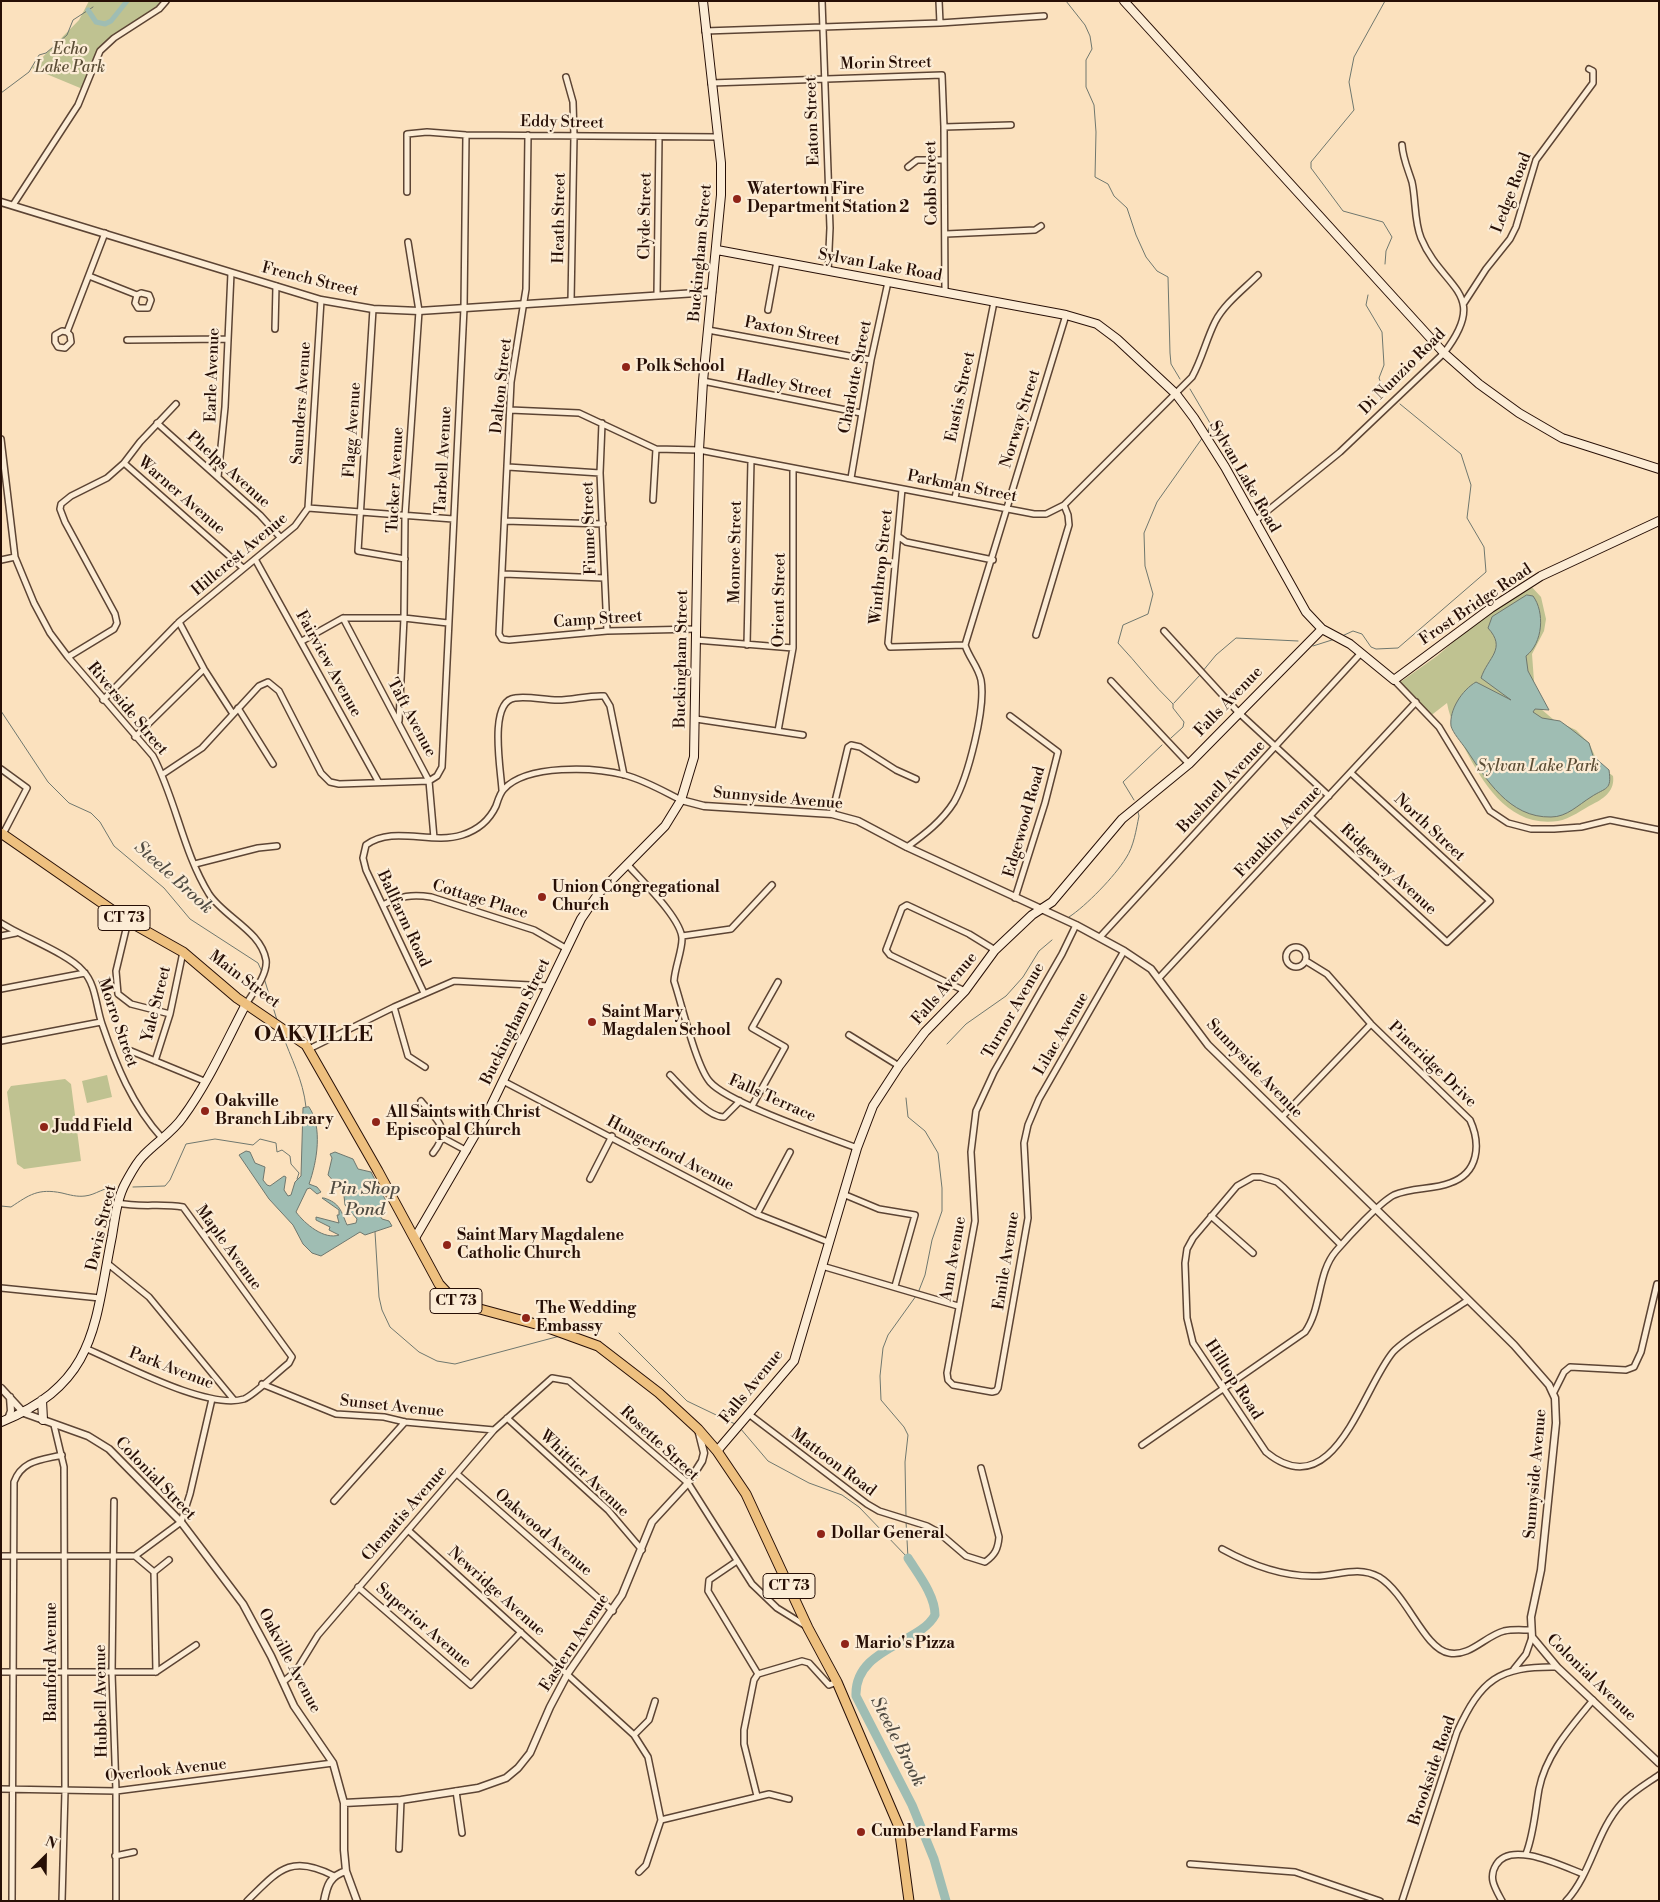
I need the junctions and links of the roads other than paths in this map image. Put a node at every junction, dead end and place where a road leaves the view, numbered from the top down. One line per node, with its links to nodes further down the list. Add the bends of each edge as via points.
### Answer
1 (166, 1): 27 (street, via 100,51 78,104)
2 (702, 1): 9 (main road, Buckingham Street)
3 (822, 1): 8 (street, Eaton Street)
4 (938, 1): 7 (street)
5 (1124, 1): 59 (main road)
6 (1044, 16): 7 (street)
7 (940, 23): 8 (street)
8 (822, 26): 9 (street); 13 (street, Eaton Street)
9 (705, 31): 14 (main road, Buckingham Street)
10 (1589, 69): 47 (street, Ledge Road, via 1593,71 1593,83 1536,160 1523,208 1510,239)
11 (942, 75): 13 (street, Morin Street); 16 (street, Cobb Street)
12 (566, 77): 19 (street, Heath Street, via 573,102)
13 (824, 78): 14 (street, Morin Street); 34 (street, Eaton Street, via 830,228)
14 (711, 83): 21 (main road, Buckingham Street)
15 (1011, 125): 16 (street)
16 (944, 127): 23 (street, Cobb Street)
17 (466, 135): 18 (street, Eddy Street); 25 (street, Eddy Street, via 407,134); 49 (street, Tarbell Avenue)
18 (528, 135): 19 (street, Eddy Street); 48 (street, Dalton Street)
19 (574, 136): 20 (street, Eddy Street); 45 (street, Heath Street)
20 (660, 137): 21 (street, Eddy Street); 43 (street, Clyde Street)
21 (718, 137): 32 (main road, Buckingham Street, via 721,195)
22 (1402, 145): 47 (street, via 1403,159 1412,182 1420,237)
23 (944, 160): 24 (street, via 917,160); 30 (street, Cobb Street)
24 (908, 167)
25 (408, 192)
26 (1, 202): 27 (street, French Street)
27 (14, 205): 29 (street, French Street)
28 (1041, 226): 30 (street, via 1035,230)
29 (105, 233): 35 (street, French Street); 37 (street)
30 (946, 234): 40 (street, Cobb Street)
31 (408, 242): 52 (street, Tucker Avenue)
32 (717, 250): 33 (main road, Sylvan Lake Road); 41 (main road, Buckingham Street)
33 (776, 261): 34 (main road, Sylvan Lake Road); 51 (street)
34 (828, 271): 38 (main road, Sylvan Lake Road)
35 (231, 273): 39 (street, French Street); 57 (street, Earle Avenue)
36 (1258, 275): 62 (street, Parkman Street, via 1216,321 1192,377)
37 (89, 276): 42 (street); 56 (street)
38 (888, 282): 40 (main road, Sylvan Lake Road); 60 (street, Charlotte Street)
39 (276, 286): 44 (street, French Street); 54 (street)
40 (945, 291): 46 (main road, Sylvan Lake Road)
41 (712, 292): 43 (street, French Street); 55 (main road, Buckingham Street)
42 (137, 295)
43 (657, 295): 45 (street, French Street)
44 (321, 300): 50 (street, French Street); 83 (street, Saunders Avenue)
45 (571, 301): 48 (street, French Street)
46 (994, 302): 53 (main road, Sylvan Lake Road); 80 (street, Eustis Street)
47 (1464, 303): 59 (street, Di Nunzio Road, via 1465,316 1459,334)
48 (524, 306): 49 (street, French Street); 64 (street, Dalton Street, via 511,382)
49 (464, 308): 52 (street, French Street); 87 (street, Tarbell Avenue)
50 (373, 309): 52 (street, French Street); 85 (street, Flagg Avenue)
51 (768, 310)
52 (419, 311): 86 (street, Tucker Avenue)
53 (1066, 315): 62 (main road, Sylvan Lake Road, via 1097,324); 84 (street, Norway Street)
54 (275, 329)
55 (708, 330): 60 (street, Paxton Street); 61 (main road, Buckingham Street)
56 (67, 332)
57 (227, 339): 58 (street); 77 (street, Earle Avenue)
58 (126, 340)
59 (1444, 352): 75 (main road, via 1479,384 1562,438); 90 (street, Di Nunzio Road, via 1340,452)
60 (871, 360): 65 (street, Charlotte Street)
61 (703, 381): 65 (street, Hadley Street); 70 (main road, Buckingham Street)
62 (1176, 394): 82 (street, Parkman Street); 90 (main road, Sylvan Lake Road)
63 (176, 404): 66 (street)
64 (510, 410): 67 (street, via 579,413); 73 (street, Dalton Street)
65 (861, 413): 78 (street, Charlotte Street)
66 (157, 422): 72 (street); 77 (street, Phelps Avenue)
67 (602, 423): 69 (street); 76 (street, Fiume Street)
68 (1, 439): 94 (street, Riverside Street)
69 (656, 449): 70 (street, Parkman Street); 81 (street)
70 (699, 450): 71 (street, Parkman Street); 106 (main road, Buckingham Street)
71 (751, 460): 74 (street, Parkman Street); 114 (street, Monroe Street)
72 (124, 463): 99 (street, Warner Avenue); 118 (street, via 107,478 71,496 60,510 117,623 114,629)
73 (508, 467): 76 (street); 88 (street, Dalton Street)
74 (793, 468): 78 (street, Parkman Street); 116 (street, Orient Street)
75 (1659, 469)
76 (600, 473): 91 (street, Fiume Street)
77 (218, 476): 92 (street, Phelps Avenue)
78 (851, 478): 79 (street, Parkman Street)
79 (902, 489): 80 (street, Parkman Street); 93 (street, Winthrop Street)
80 (955, 498): 84 (street, Parkman Street)
81 (654, 500)
82 (1064, 505): 84 (street, Parkman Street, via 1040,514); 110 (street, via 1069,526)
83 (308, 508): 85 (street, Hillcrest Avenue); 92 (street, Hillcrest Avenue, via 295,526)
84 (1007, 508): 98 (street, Norway Street)
85 (360, 511): 86 (street, Hillcrest Avenue); 96 (street, Flagg Avenue, via 358,551)
86 (405, 516): 87 (street, Hillcrest Avenue); 96 (street, Tucker Avenue)
87 (453, 519): 105 (street, Tarbell Avenue)
88 (505, 521): 91 (street); 100 (street, Dalton Street)
89 (1659, 521): 120 (main road, Frost Bridge Road, via 1541,576 1491,608)
90 (1256, 522): 107 (main road, Sylvan Lake Road, via 1306,612)
91 (603, 524): 101 (street, Fiume Street)
92 (280, 537): 95 (street, Hillcrest Avenue)
93 (899, 537): 98 (street, via 906,542); 115 (street, Winthrop Street, via 890,647)
94 (15, 557): 97 (street); 118 (street, Riverside Street, via 34,603)
95 (255, 559): 99 (street, Hillcrest Avenue); 113 (street, Fairview Avenue)
96 (405, 559): 103 (street, Tucker Avenue)
97 (1, 560)
98 (993, 560): 115 (street, Norway Street)
99 (244, 568): 104 (street, Hillcrest Avenue)
100 (504, 574): 101 (street); 111 (street, Dalton Street, via 499,634)
101 (604, 578): 109 (street, Fiume Street)
102 (343, 618): 103 (street); 113 (street); 129 (street, Taft Avenue)
103 (404, 618): 105 (street); 129 (street, Tucker Avenue)
104 (180, 622): 119 (street); 122 (street, Hillcrest Avenue)
105 (448, 623): 142 (street, Tarbell Avenue, via 442,767)
106 (697, 629): 109 (street, Camp Street); 112 (main road, Buckingham Street)
107 (1322, 629): 117 (main road, Sylvan Lake Road); 125 (main road, Falls Avenue)
108 (1164, 630): 125 (street)
109 (607, 631): 111 (street, Camp Street)
110 (1036, 635)
111 (502, 639)
112 (696, 640): 114 (street); 128 (main road, Buckingham Street)
113 (302, 641): 141 (street, Fairview Avenue)
114 (747, 645): 116 (street)
115 (965, 646): 152 (street, via 981,681 978,727 954,801 933,827)
116 (793, 648): 130 (street, Orient Street)
117 (1361, 653): 120 (main road, Sylvan Lake Road); 133 (street, Bushnell Avenue)
118 (68, 657): 122 (street, Riverside Street)
119 (204, 669): 126 (street); 132 (street)
120 (1394, 680): 123 (street, Sylvan Lake Road)
121 (1111, 681): 135 (street)
122 (103, 700): 132 (street, Riverside Street)
123 (1416, 702): 137 (street, Franklin Avenue); 148 (street, Sylvan Lake Road, via 1439,727 1490,811 1508,823 1531,829 1554,829 1610,820)
124 (238, 708): 126 (street); 134 (street); 141 (street, via 259,686 268,682 279,691 321,773 330,782)
125 (1238, 712): 133 (street); 135 (main road, Falls Avenue)
126 (233, 714): 138 (street, via 202,748)
127 (1010, 716): 156 (street, Edgewood Road, via 1058,752)
128 (696, 719): 130 (street); 145 (main road, Buckingham Street, via 694,757)
129 (399, 721): 142 (street, Taft Avenue)
130 (778, 731): 131 (street)
131 (803, 735)
132 (135, 737): 138 (street, Riverside Street, via 153,756)
133 (1276, 747): 144 (street); 165 (street, Bushnell Avenue)
134 (273, 764)
135 (1188, 764): 158 (main road, Falls Avenue, via 1122,819 1052,902)
136 (1, 769): 149 (street, via 27,788)
137 (1351, 773): 144 (street, Franklin Avenue); 166 (street, North Street, via 1490,901)
138 (162, 774): 153 (street, Riverside Street)
139 (624, 775): 143 (street, via 548,770 513,780); 143 (street, via 610,706 604,696 560,700 514,698 504,702 499,711); 145 (street)
140 (916, 779): 146 (street, via 851,745 845,757)
141 (378, 781): 142 (street)
142 (429, 781): 150 (street, Taft Avenue)
143 (502, 790): 150 (street, Ballfarm Road, via 493,813 480,828 461,835)
144 (1328, 796): 147 (street, Franklin Avenue)
145 (681, 800): 146 (street, Sunnyside Avenue, via 704,806); 154 (main road, Buckingham Street, via 665,826)
146 (832, 814): 152 (street, Sunnyside Avenue, via 858,821)
147 (1311, 817): 166 (street, Ridgeway Avenue); 173 (street, Franklin Avenue)
148 (1659, 830)
149 (2, 833): 159 (main road, Main Street / CT 73)
150 (434, 838): 157 (street, Ballfarm Road, via 386,836 366,846 363,858 366,870)
151 (277, 846): 153 (street)
152 (908, 847): 156 (street, Sunnyside Avenue)
153 (195, 864): 179 (street, Riverside Street, via 210,895 253,938 265,956 266,966)
154 (628, 864): 164 (street, via 670,914); 167 (main road, Buckingham Street, via 598,894)
155 (772, 885): 164 (street, via 731,929)
156 (1015, 898): 158 (street, Sunnyside Avenue)
157 (383, 905): 167 (street, Cottage Place, via 400,896 431,897 534,930); 178 (street, Ballfarm Road)
158 (1040, 909): 161 (street, Sunnyside Avenue); 168 (main road, Falls Avenue)
159 (128, 921): 170 (main road, Main Street / CT 73); 181 (street, via 116,971 118,994 131,1004)
160 (1, 923): 162 (street, Morro Street)
161 (1076, 925): 165 (street, Sunnyside Avenue); 197 (street, Turnor Avenue, via 994,1072)
162 (17, 933): 163 (street); 172 (street, Morro Street, via 69,960)
163 (1, 936)
164 (682, 936): 195 (street, Falls Terrace, via 674,981 700,1063 709,1082)
165 (1100, 937): 169 (street, Sunnyside Avenue)
166 (1447, 942)
167 (566, 949): 175 (main road, Buckingham Street)
168 (995, 950): 177 (main road, Falls Avenue); 177 (street, via 969,934 904,905 886,950 890,955)
169 (1124, 951): 173 (street, Sunnyside Avenue, via 1144,963); 199 (street, Lilac Avenue, via 1039,1099)
170 (183, 952): 179 (main road, Main Street / CT 73); 181 (street, Yale Street)
171 (1306, 961): 171 (street, Pineridge Drive, via 1301,948 1295,946 1287,952 1286,958 1292,966 1301,966); 183 (street, Pineridge Drive, via 1327,974)
172 (86, 973): 176 (street); 182 (street, Morro Street)
173 (1158, 978): 198 (street, Sunnyside Avenue, via 1208,1045)
174 (778, 982): 196 (street, via 752,1028 785,1047)
175 (549, 986): 178 (street, via 454,981); 193 (main road, Buckingham Street)
176 (1, 989)
177 (965, 990): 189 (main road, Falls Avenue, via 925,1032)
178 (424, 993): 180 (street)
179 (246, 1004): 186 (main road, Main Street / CT 73); 192 (main road, Davis Street)
180 (394, 1007): 186 (street); 190 (street, via 408,1056)
181 (170, 1014): 188 (street, Yale Street)
182 (101, 1022): 185 (street); 201 (street, Morro Street, via 124,1082)
183 (1371, 1024): 198 (street); 210 (street, Pineridge Drive, via 1470,1120 1476,1134 1477,1151 1464,1175 1450,1183 1404,1191 1392,1196)
184 (849, 1035): 189 (street)
185 (1, 1041)
186 (309, 1049): 213 (main road, Main Street / CT 73)
187 (131, 1051): 188 (street, Yale Street)
188 (155, 1061): 192 (street, Yale Street)
189 (899, 1066): 203 (main road, Falls Avenue, via 873,1106)
190 (426, 1067)
191 (670, 1075): 195 (street, via 716,1115 724,1117)
192 (204, 1081): 201 (main road, Davis Street, via 183,1118)
193 (503, 1081): 200 (street, Hungerford Avenue); 204 (main road, Buckingham Street)
194 (421, 1101): 202 (street, via 442,1127)
195 (740, 1101): 196 (street, Falls Terrace)
196 (752, 1106): 203 (street, Falls Terrace)
197 (976, 1111): 224 (street, Ann Avenue, via 971,1147 975,1221)
198 (1282, 1117): 210 (street, Sunnyside Avenue)
199 (1026, 1132): 228 (street, Emile Avenue, via 1028,1218 1008,1340 996,1391 953,1385)
200 (612, 1136): 207 (street); 211 (street, Hungerford Avenue)
201 (162, 1138): 209 (main road, Davis Street, via 141,1158)
202 (443, 1138): 204 (street); 206 (street)
203 (857, 1148): 208 (main road, Falls Avenue)
204 (467, 1151): 213 (main road, Buckingham Street)
205 (790, 1152): 211 (street)
206 (433, 1153)
207 (590, 1179)
208 (843, 1194): 214 (main road, Falls Avenue); 220 (street, via 879,1209 915,1214)
209 (118, 1203): 217 (main road, Davis Street); 226 (street, Maple Avenue, via 183,1207)
210 (1376, 1210): 215 (street, Pineridge Drive); 223 (street, Sunnyside Avenue)
211 (756, 1214): 214 (street, Hungerford Avenue)
212 (1211, 1216): 215 (street, Hilltop Road, via 1245,1180 1269,1178 1284,1188); 216 (street); 231 (street, Hilltop Road, via 1187,1249 1187,1318 1193,1343)
213 (415, 1238): 244 (main road, Main Street / CT 73, via 439,1284 453,1299 573,1335 605,1351 659,1393)
214 (828, 1242): 218 (main road, Falls Avenue)
215 (1341, 1246): 231 (street, Pineridge Drive, via 1330,1260 1312,1320 1305,1332)
216 (1254, 1253)
217 (107, 1263): 222 (main road, Davis Street); 236 (street, via 149,1297)
218 (822, 1266): 220 (street); 238 (main road, Falls Avenue, via 794,1361)
219 (1657, 1284): 232 (street, via 1641,1352 1634,1367 1626,1370 1570,1367)
220 (895, 1286): 224 (street)
221 (1, 1288): 222 (street)
222 (100, 1298): 225 (main road, Davis Street, via 96,1324)
223 (1468, 1300): 231 (street, Hilltop Road, via 1395,1350 1338,1447 1310,1465 1282,1463 1266,1452); 232 (street, Sunnyside Avenue, via 1540,1372)
224 (958, 1306): 228 (street, Ann Avenue)
225 (87, 1349): 234 (street, Park Avenue); 235 (main road, Davis Street, via 74,1370)
226 (292, 1357): 229 (street, Park Avenue)
227 (559, 1378): 239 (street, Clematis Avenue, via 552,1378); 251 (street, Rosette Street, via 569,1381)
228 (948, 1380)
229 (262, 1384): 236 (street, Park Avenue, via 246,1398); 242 (street, Sunset Avenue, via 336,1414 384,1417)
230 (1, 1388): 233 (street, Colonial Street)
231 (1224, 1389): 246 (street, Pineridge Drive)
232 (1554, 1392): 268 (street, Sunnyside Avenue, via 1556,1414 1552,1468 1541,1570)
233 (10, 1397): 237 (street, Colonial Street); 241 (street, via 12,1412)
234 (212, 1399): 236 (street, Park Avenue); 254 (street)
235 (42, 1400): 237 (main road, Davis Street); 240 (main road)
236 (234, 1400)
237 (24, 1413): 240 (street, Colonial Street); 241 (main road, Davis Street)
238 (748, 1417): 247 (main road, Falls Avenue); 249 (street, Mattoon Road, via 879,1512 927,1526 966,1556 985,1562 996,1552 999,1537)
239 (507, 1418): 245 (street, Clematis Avenue); 257 (street, Whittier Avenue, via 608,1510)
240 (43, 1420): 243 (street, Colonial Street)
241 (5, 1421)
242 (405, 1422): 245 (street, Sunset Avenue); 253 (street)
243 (54, 1425): 248 (street, Bamford Avenue); 254 (street, Colonial Street, via 88,1436 110,1449)
244 (698, 1429): 247 (main road, CT 73); 251 (street, Eastern Avenue, via 704,1453)
245 (494, 1430): 250 (street, Clematis Avenue)
246 (1142, 1445)
247 (717, 1451): 270 (main road, CT 73, via 746,1494)
248 (62, 1455): 258 (street, Bamford Avenue); 260 (street, via 29,1463 18,1471 14,1482)
249 (981, 1468)
250 (457, 1474): 255 (street, Clematis Avenue); 269 (street, Oakwood Avenue)
251 (688, 1483): 257 (street, Eastern Avenue, via 652,1522); 264 (street, Rosette Street)
252 (114, 1501): 262 (street, Hubbell Avenue)
253 (334, 1501)
254 (181, 1522): 261 (street); 266 (street, Colonial Street)
255 (408, 1530): 267 (street, Clematis Avenue); 271 (street, Newridge Avenue)
256 (1222, 1549): 272 (street, via 1259,1566 1294,1575 1316,1576 1351,1571 1378,1576 1401,1596 1432,1644 1441,1652 1462,1653 1502,1632)
257 (642, 1550): 269 (street, Eastern Avenue)
258 (64, 1555): 260 (street); 262 (street); 279 (street, Bamford Avenue)
259 (1, 1556): 260 (street)
260 (14, 1556): 277 (street)
261 (135, 1556): 262 (street); 265 (street)
262 (114, 1558): 280 (street, Hubbell Avenue)
263 (169, 1560): 265 (street)
264 (737, 1561): 270 (street, Rosette Street, via 752,1584 771,1602); 282 (street, via 709,1580 708,1591)
265 (154, 1572): 278 (street)
266 (225, 1580): 283 (street, Oakville Avenue, via 247,1611)
267 (358, 1587): 271 (street, Superior Avenue, via 471,1685); 283 (street, Clematis Avenue, via 318,1635 296,1671)
268 (1534, 1602): 272 (street, Colonial Avenue)
269 (613, 1611): 281 (street, Eastern Avenue)
270 (808, 1628): 284 (main road, CT 73)
271 (521, 1632): 281 (street, Newridge Avenue)
272 (1531, 1634): 274 (street, Colonial Avenue); 275 (street, Brookside Road, via 1526,1654)
273 (196, 1644): 278 (street)
274 (1557, 1667): 275 (street, Brookside Road); 285 (street, Colonial Avenue)
275 (1514, 1669): 319 (street, Brookside Road, via 1495,1678 1467,1711)
276 (1, 1672): 277 (street)
277 (13, 1672): 279 (street); 292 (street)
278 (156, 1672): 280 (street)
279 (66, 1673): 280 (street); 293 (street, Bamford Avenue)
280 (112, 1673): 294 (street, Hubbell Avenue)
281 (568, 1673): 287 (street, Newridge Avenue); 295 (street, Eastern Avenue, via 530,1753 518,1768 493,1784)
282 (758, 1674): 284 (street, via 802,1661 809,1663 829,1685); 296 (street, via 744,1730 744,1744)
283 (283, 1682): 288 (street, Oakville Avenue, via 294,1706)
284 (836, 1682): 317 (main road, CT 73, via 899,1827)
285 (1593, 1700): 289 (street, Colonial Avenue); 304 (street, via 1571,1727 1546,1768 1539,1790 1533,1835)
286 (655, 1701): 287 (street, via 650,1720)
287 (634, 1735): 300 (street, Newridge Avenue, via 648,1757)
288 (333, 1763): 294 (street, Overlook Avenue); 299 (street, Oakville Avenue)
289 (1659, 1763)
290 (1659, 1775): 309 (street, via 1621,1804)
291 (1, 1789): 292 (street, Overlook Avenue)
292 (13, 1789): 293 (street, Overlook Avenue); 311 (street)
293 (66, 1791): 294 (street, Overlook Avenue); 312 (street, Bamford Avenue)
294 (116, 1791): 305 (street, Hubbell Avenue)
295 (456, 1791): 298 (street, Eastern Avenue); 301 (street)
296 (757, 1796): 297 (street, via 769,1794); 300 (street)
297 (789, 1799)
298 (401, 1800): 299 (street, Eastern Avenue); 302 (street)
299 (344, 1803): 307 (street, Oakville Avenue)
300 (661, 1820): 308 (street, via 646,1865)
301 (462, 1832)
302 (399, 1849)
303 (134, 1852): 305 (street)
304 (1526, 1854): 309 (street); 320 (street, via 1511,1853 1499,1859 1492,1871 1492,1883)
305 (115, 1856): 313 (street, Hubbell Avenue)
306 (1190, 1864): 318 (street, via 1295,1872)
307 (346, 1872): 310 (street); 316 (street, Oakville Avenue)
308 (639, 1872)
309 (1583, 1874): 321 (street)
310 (334, 1876): 314 (street, via 307,1865 287,1866); 315 (street, via 328,1884)
311 (12, 1901)
312 (62, 1901)
313 (116, 1901)
314 (247, 1901)
315 (324, 1901)
316 (357, 1901)
317 (909, 1901)
318 (1380, 1901)
319 (1402, 1901)
320 (1502, 1901)
321 (1566, 1901)

